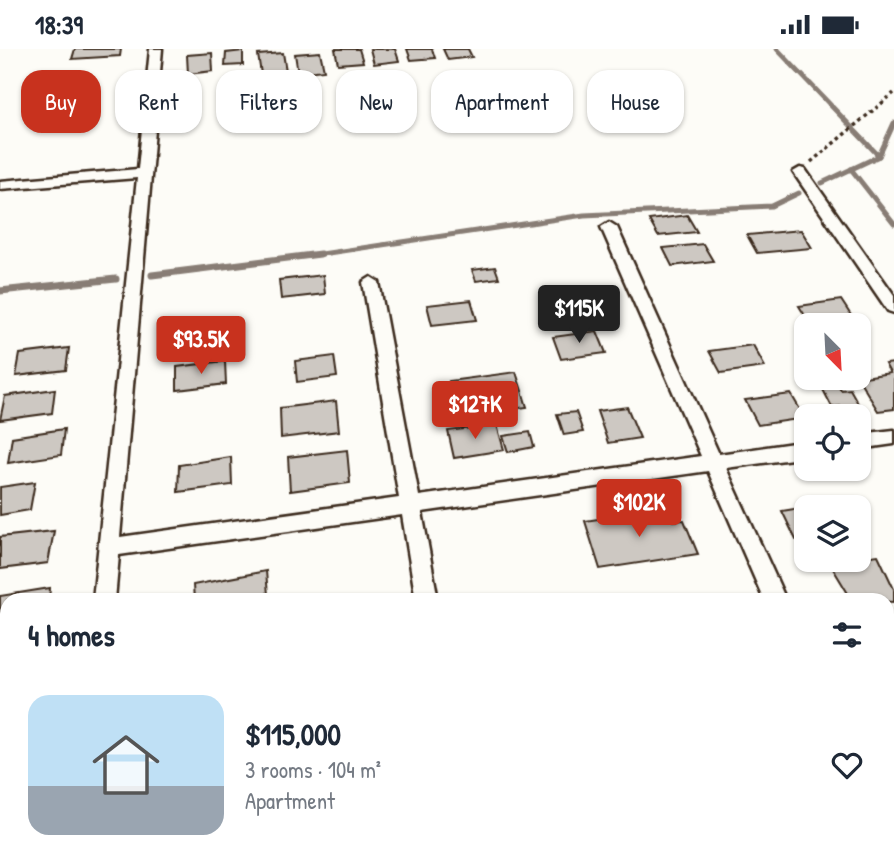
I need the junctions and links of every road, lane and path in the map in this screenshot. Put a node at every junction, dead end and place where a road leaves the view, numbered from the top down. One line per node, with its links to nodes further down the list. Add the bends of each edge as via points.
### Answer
1 (156, 49): 4 (street)
2 (894, 93): 3 (path)
3 (800, 172): 8 (street)
4 (144, 173): 5 (street); 14 (street)
5 (0, 185)
6 (609, 227): 12 (street)
7 (371, 282): 13 (street)
8 (894, 307)
9 (894, 437): 10 (street)
10 (871, 440)
11 (794, 451): 12 (street)
12 (715, 462): 13 (street); 17 (street)
13 (412, 505): 14 (street); 16 (street)
14 (108, 548): 15 (street)
15 (105, 593)
16 (426, 593)
17 (772, 593)

